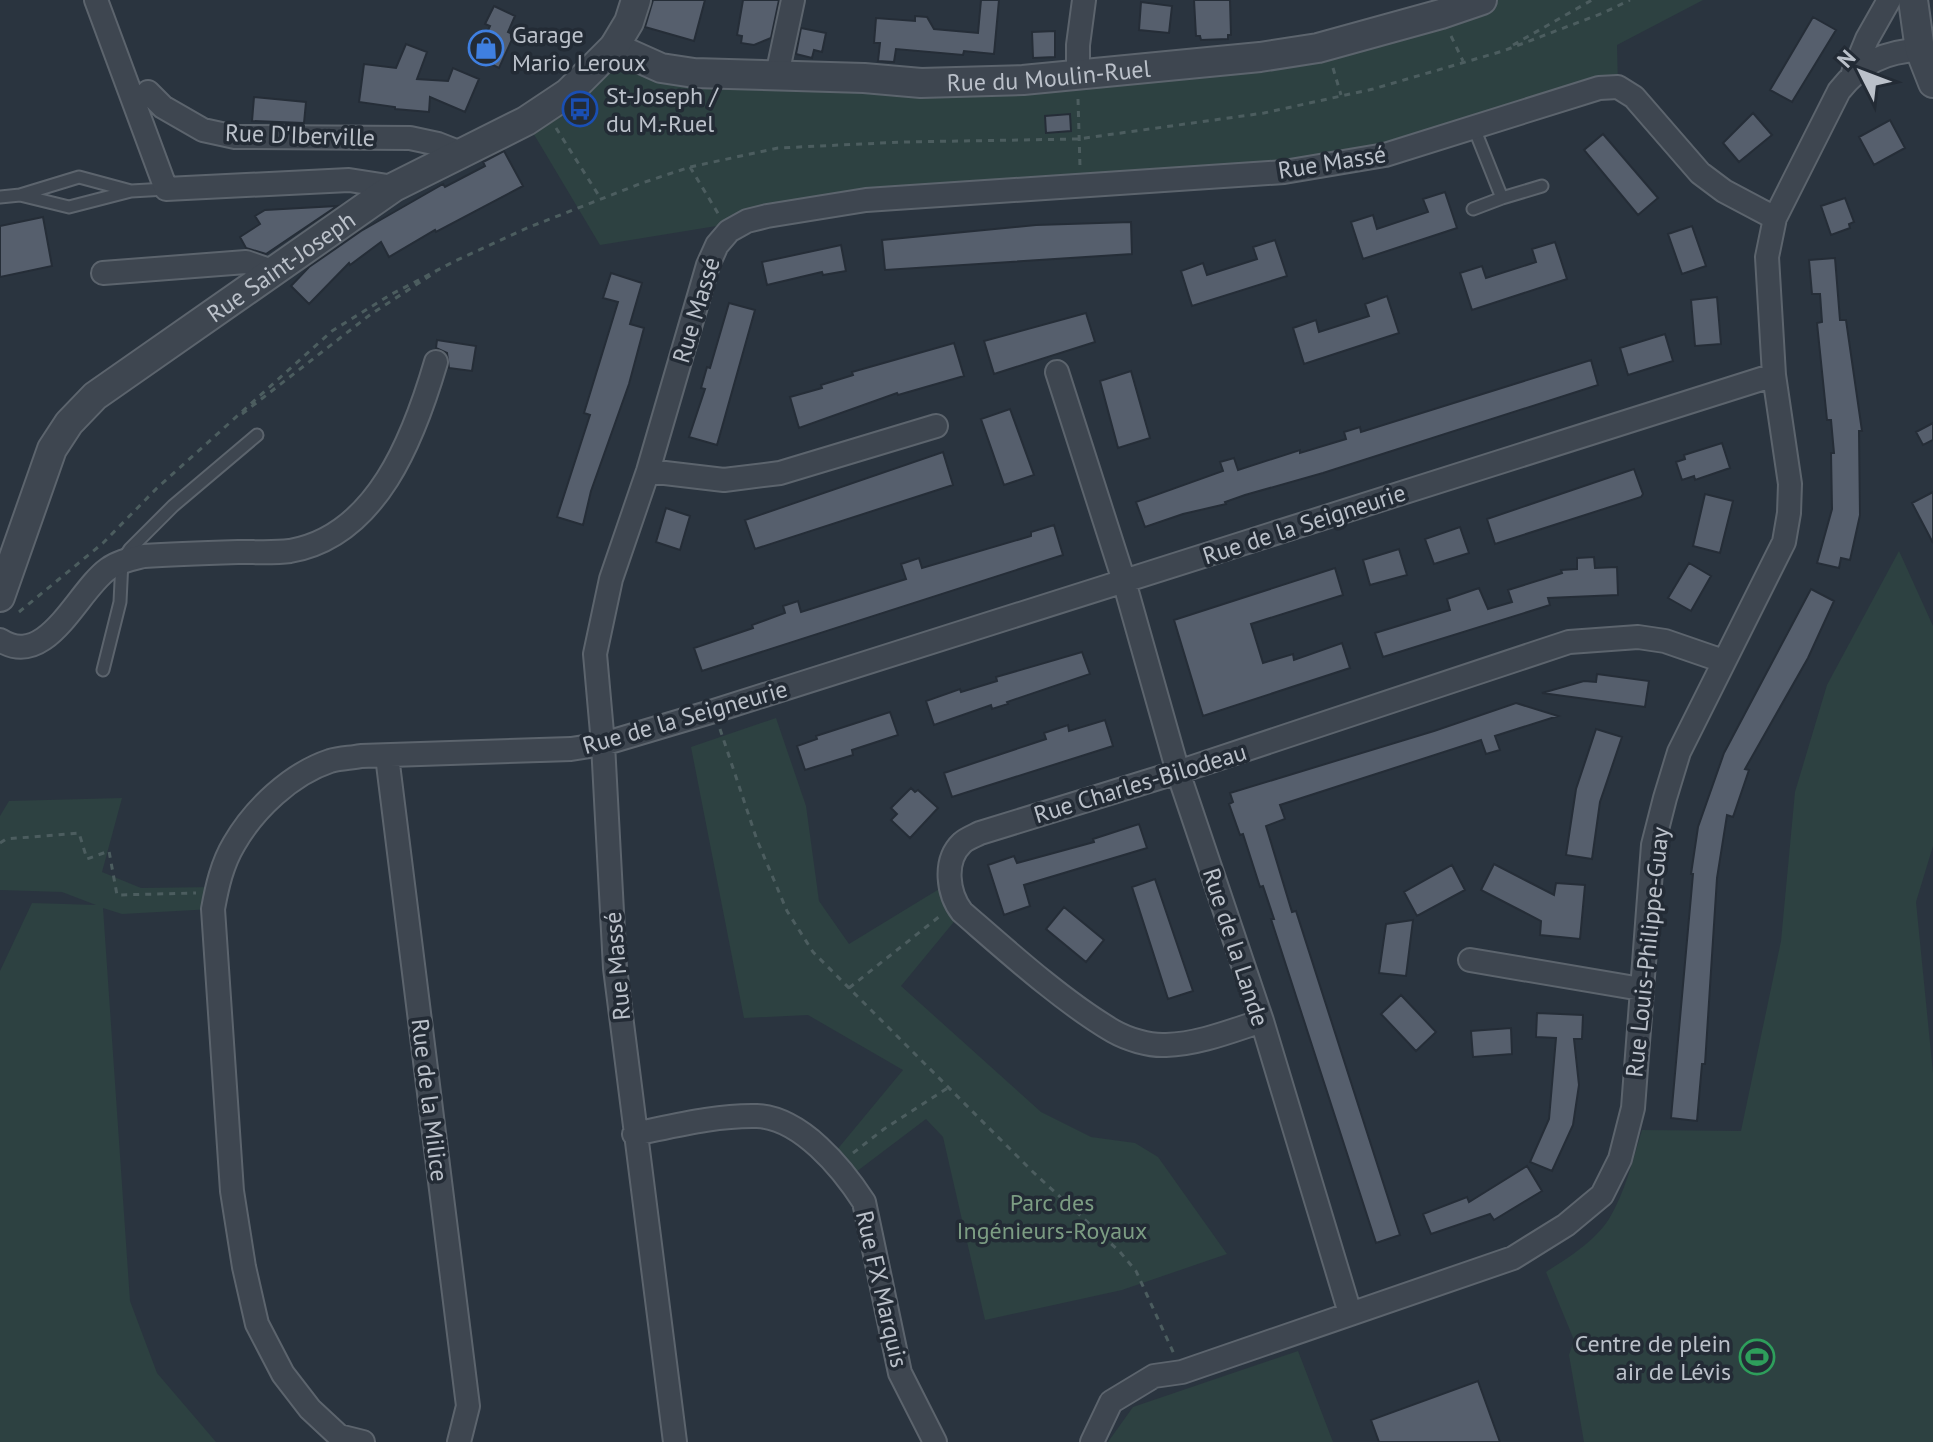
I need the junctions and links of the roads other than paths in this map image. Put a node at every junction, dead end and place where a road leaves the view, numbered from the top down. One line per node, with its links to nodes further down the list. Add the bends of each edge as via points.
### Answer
1 (96, 0): 19 (street)
2 (636, 0): 8 (street, Rue Saint-Joseph)
3 (793, 0): 12 (street)
4 (1084, 0): 10 (street)
5 (1482, 0): 10 (street, Rue du Moulin-Ruel, via 1327,45 1260,57)
6 (1889, 0): 11 (street, Rue Louis-Philippe-Guay)
7 (1913, 0): 9 (street)
8 (614, 47): 12 (street, Rue du Moulin-Ruel, via 661,68); 16 (street, Rue Saint-Joseph, via 568,93)
9 (1920, 50): 11 (street, Rue Louis-Philippe-Guay, via 1880,57); 13 (street)
10 (1078, 74): 12 (street, Rue du Moulin-Ruel, via 921,83)
11 (1853, 74): 25 (street, Rue Louis-Philippe-Guay, via 1839,91)
12 (777, 75)
13 (1933, 83)
14 (148, 92): 16 (street, Rue D'Iberville, via 203,130 235,137 410,138)
15 (1474, 128): 23 (lane); 25 (street, Rue Massé, via 1599,88 1618,87 1634,97 1700,173); 33 (street, Rue Massé, via 1385,155 1284,172 866,200 747,221 729,231 708,265)
16 (461, 153): 18 (street, Rue Saint-Joseph)
17 (1542, 186): 23 (lane)
18 (394, 187): 19 (street, via 349,180); 26 (street, Rue Saint-Joseph)
19 (166, 189): 20 (lane)
20 (131, 191): 21 (lane, via 69,207); 21 (lane, via 79,177)
21 (20, 195): 22 (lane)
22 (0, 197)
23 (1502, 198): 24 (lane)
24 (1473, 209)
25 (1775, 218): 30 (street, Rue Louis-Philippe-Guay, via 1767,257)
26 (275, 272): 27 (street, via 246,262); 36 (street, Rue Saint-Joseph, via 95,396 69,423 52,449)
27 (103, 273)
28 (436, 362): 34 (street, via 413,427 381,488 345,528 287,551)
29 (1057, 372): 35 (street, Rue de la Lande)
30 (1774, 375): 35 (street, Rue de la Seigneurie); 38 (street, Rue Louis-Philippe-Guay, via 1790,484 1784,542)
31 (936, 426): 33 (street, via 780,473 724,480)
32 (257, 435): 34 (lane, via 173,506)
33 (648, 471): 40 (street, Rue Massé, via 611,579 595,654)
34 (122, 561): 37 (street, via 96,580 46,639 19,648); 39 (lane, via 120,602)
35 (1124, 581): 40 (street, Rue de la Seigneurie); 42 (street, Rue de la Lande)
36 (6, 607)
37 (0, 640)
38 (1723, 661): 42 (street, Rue Charles-Bilodeau, via 1638,637 1569,642); 44 (street, Rue Louis-Philippe-Guay, via 1679,752 1653,845)
39 (103, 670)
40 (603, 744): 41 (street, Rue de la Seigneurie); 46 (street, Rue Massé, via 615,968)
41 (387, 756): 48 (street, Rue de la Seigneurie, via 331,760 274,796 233,846 213,909 232,1191 257,1324 283,1374 310,1409 339,1436); 49 (street, Rue de la Milice, via 468,1406)
42 (1178, 772): 45 (street, Rue de la Lande); 45 (street, Rue Charles-Bilodeau, via 962,842 950,871 956,904 1077,1006 1137,1041 1164,1045 1202,1040)
43 (1470, 960): 44 (street)
44 (1641, 989): 47 (street, Rue Louis-Philippe-Guay, via 1633,1108 1620,1159 1602,1195 1513,1258)
45 (1262, 1021): 47 (street, Rue de la Lande)
46 (634, 1134): 50 (street, Rue Massé); 51 (street, Rue FX Marquis, via 759,1116 802,1134 838,1165 864,1202 900,1373)
47 (1350, 1313): 52 (street, Rue Louis-Philippe-Guay, via 1182,1372 1154,1376 1111,1402)
48 (363, 1442)
49 (459, 1442)
50 (675, 1442)
51 (935, 1442)
52 (1092, 1442)

